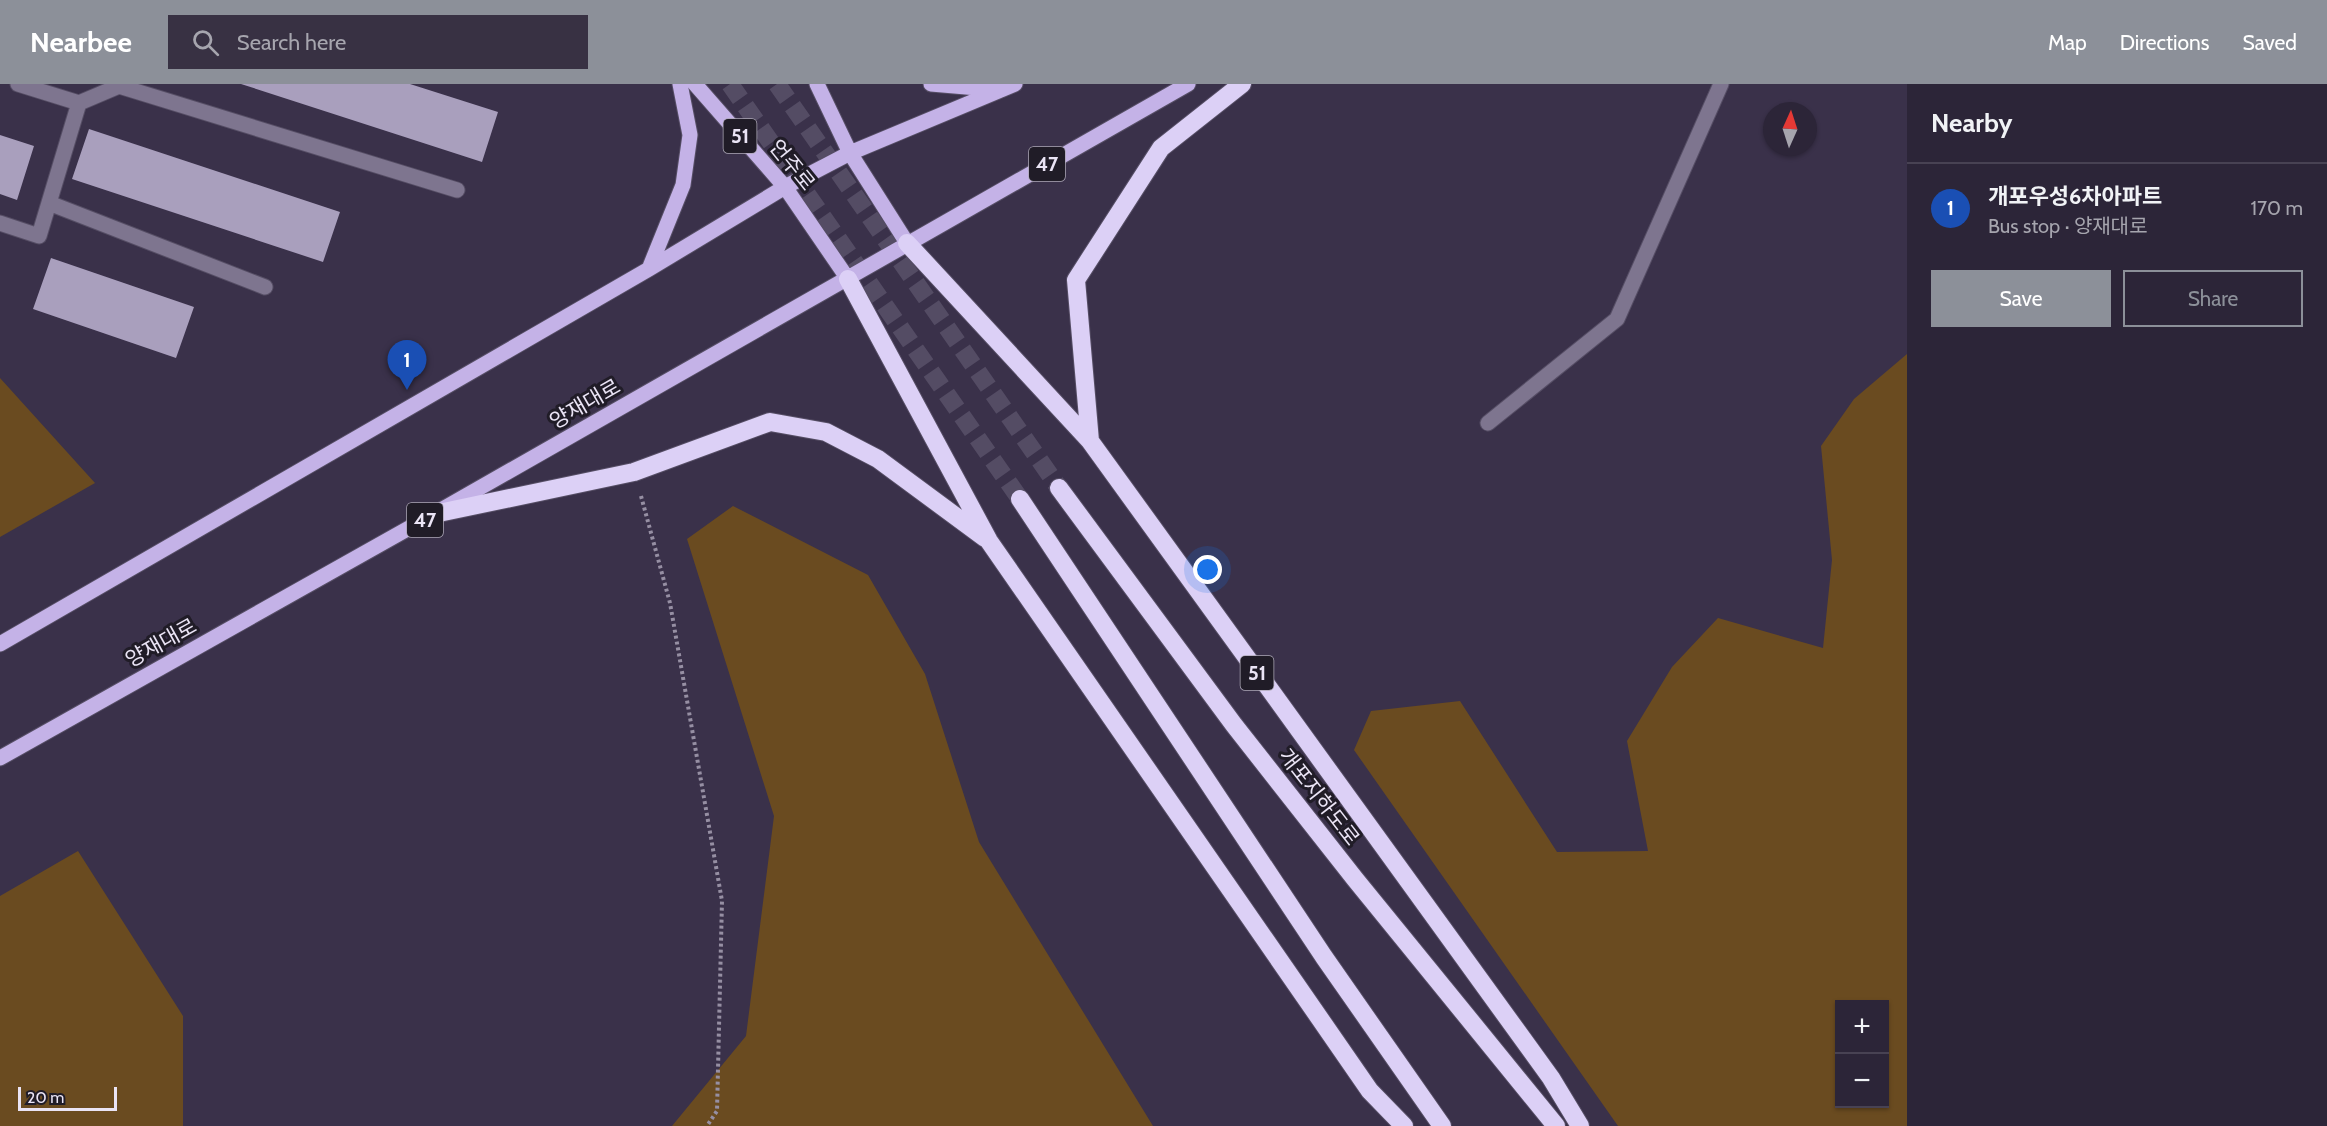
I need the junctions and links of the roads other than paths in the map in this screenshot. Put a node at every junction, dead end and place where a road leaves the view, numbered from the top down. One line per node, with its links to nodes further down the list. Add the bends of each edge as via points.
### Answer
1 (18, 84): 10 (street)
2 (680, 84): 17 (main road, via 690,135 683,185)
3 (695, 84): 12 (main road, 언주로 / 51)
4 (818, 84): 11 (main road)
5 (930, 84): 9 (main road)
6 (1188, 84): 16 (main road, 양재대로 / 47)
7 (1242, 84): 21 (highway, via 1161,148 1076,280)
8 (1721, 84): 20 (street, via 1617,319)
9 (1010, 87): 11 (main road)
10 (79, 103): 13 (street, via 118,86); 14 (street)
11 (850, 153): 12 (main road); 16 (main road)
12 (785, 188): 17 (main road); 18 (main road, 언주로 / 51)
13 (457, 190)
14 (49, 203): 15 (street, via 39,236); 19 (street)
15 (0, 223)
16 (907, 243): 18 (main road, 양재대로 / 47); 21 (highway, 51)
17 (649, 269): 26 (main road)
18 (848, 279): 24 (main road, 양재대로 / 47); 25 (highway, 51)
19 (265, 287)
20 (1488, 423)
21 (1090, 441): 31 (highway, 51, via 1551,1078)
22 (1059, 488): 30 (highway, 개포지하도로, via 1234,725)
23 (1020, 499): 29 (highway, via 1324,957)
24 (434, 514): 25 (highway, via 634,472 770,422 826,432 878,459); 27 (main road, 양재대로 / 47)
25 (989, 541): 28 (highway, 51, via 1370,1091)
26 (0, 644)
27 (0, 758)
28 (1404, 1126)
29 (1442, 1126)
30 (1556, 1126)
31 (1580, 1126)

